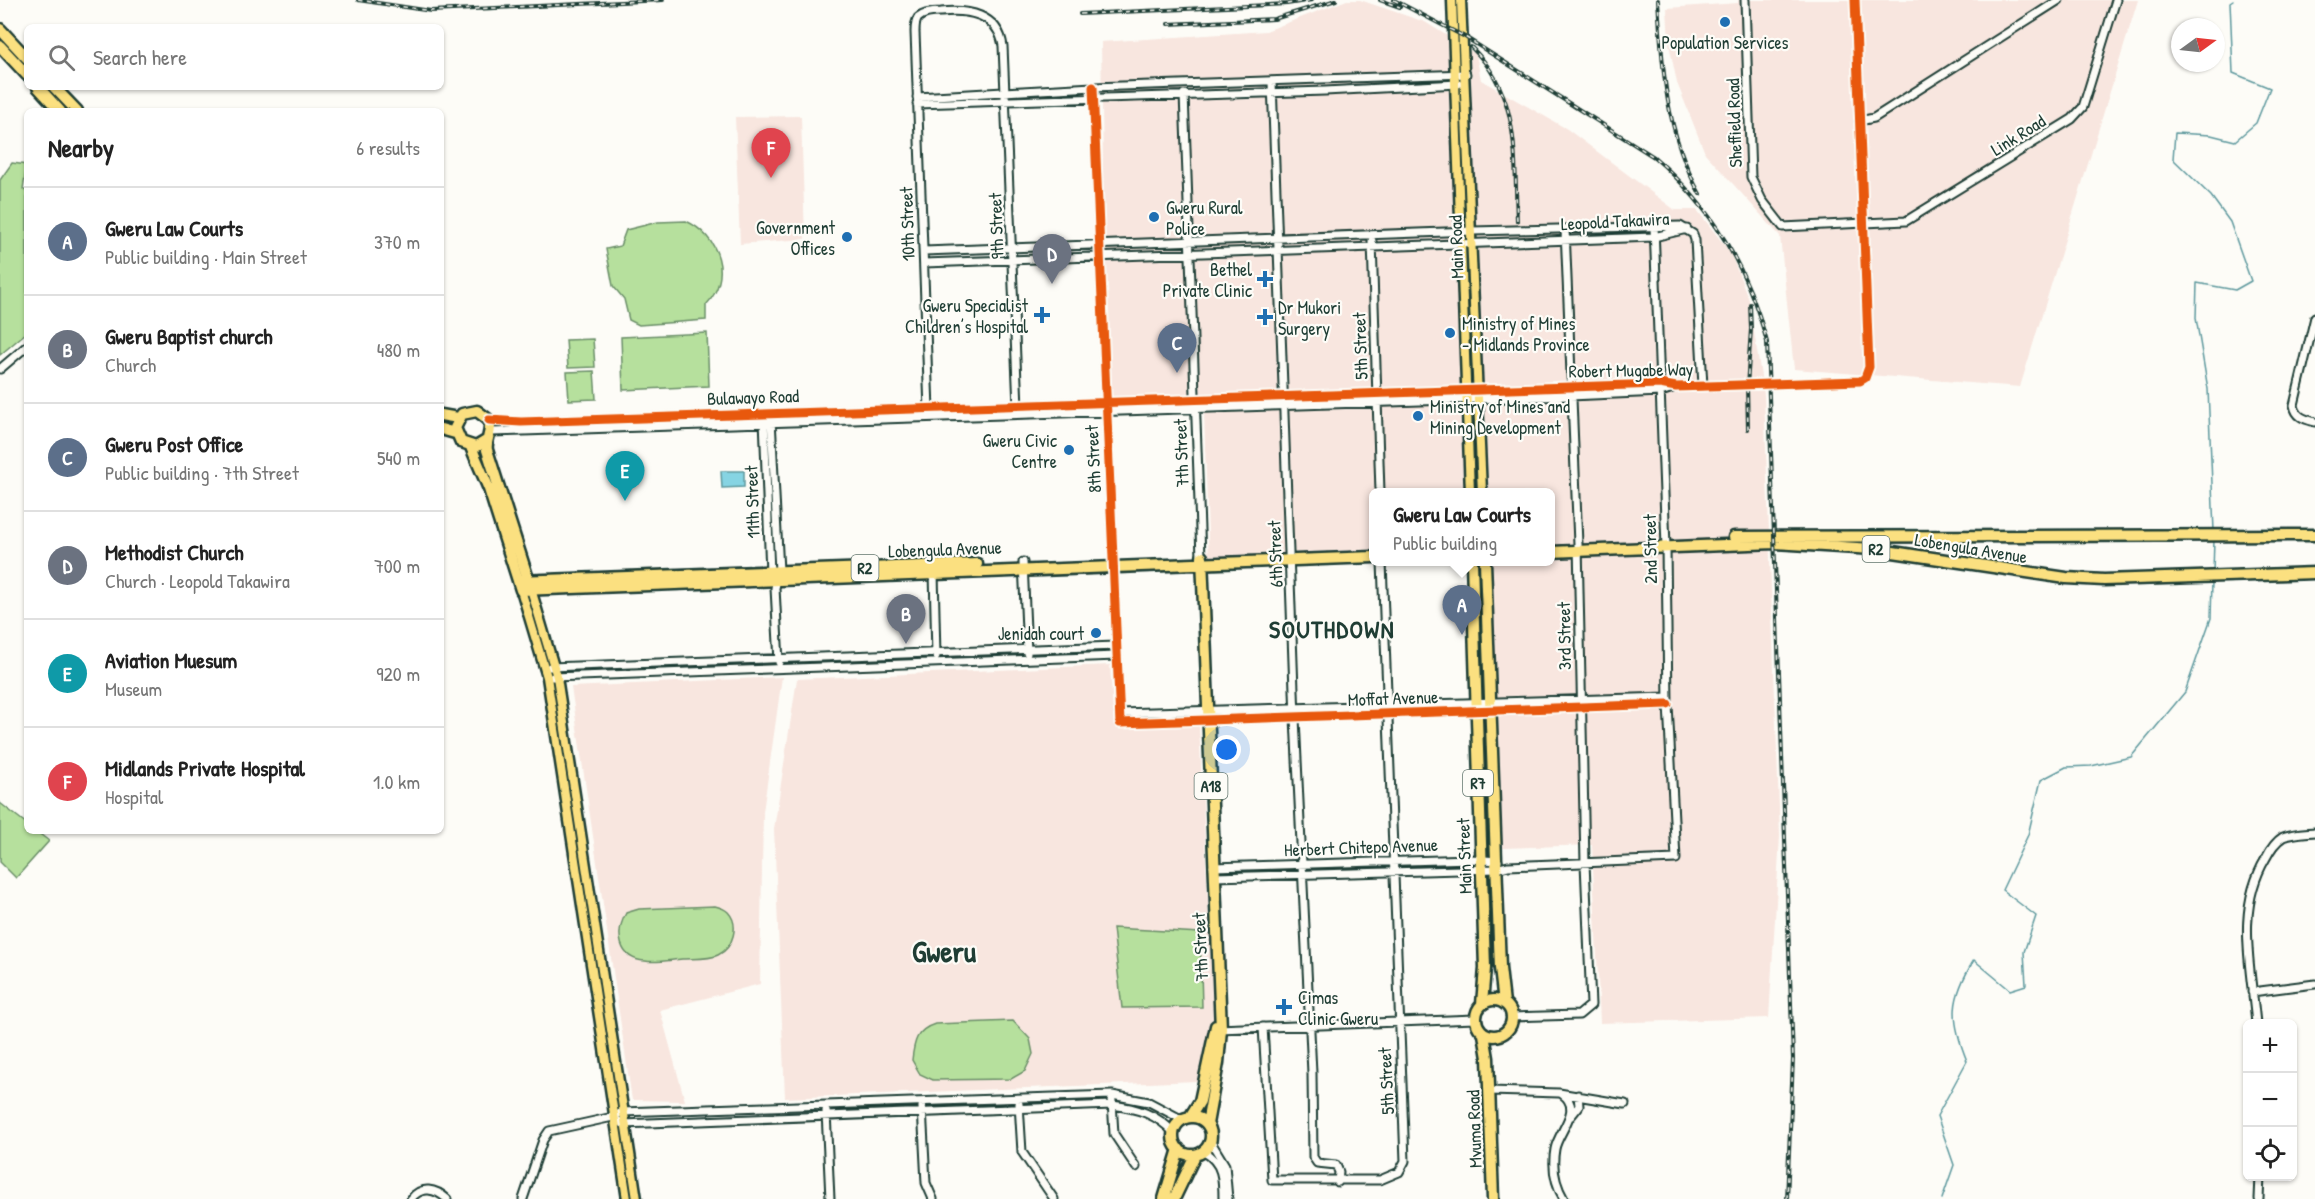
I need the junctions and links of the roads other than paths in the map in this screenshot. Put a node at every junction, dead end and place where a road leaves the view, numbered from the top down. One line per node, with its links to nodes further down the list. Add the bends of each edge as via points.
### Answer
1 (1452, 0): 12 (main road, Main Road)
2 (1461, 0): 14 (main road, Main Road)
3 (1745, 0): 33 (street, Sheffield Road, via 1751,177 1762,200 1784,227)
4 (1855, 0): 30 (street, Robert Mugabe Way)
5 (2059, 0): 30 (street, via 1874,118)
6 (2116, 0): 33 (street, Link Road, via 2083,107 2072,119 1906,221)
7 (0, 29): 10 (highway)
8 (1002, 39): 22 (street, 9th Street); 25 (street, 10th Street, via 993,25 966,10 924,15 916,22 915,32)
9 (0, 46): 11 (highway)
10 (24, 55)
11 (24, 72)
12 (1456, 73): 13 (street); 14 (street); 16 (main road, Main Road)
13 (1366, 78): 15 (street); 19 (street)
14 (1466, 78): 16 (street); 32 (main road, Main Road)
15 (1272, 82): 17 (street); 23 (street, 6th Street)
16 (1456, 84): 19 (street); 31 (main road, Main Road)
17 (1184, 86): 18 (street); 24 (street, 7th Street)
18 (1093, 87): 22 (street); 26 (street, 8th Street)
19 (1366, 89): 23 (street)
20 (41, 90): 28 (highway)
21 (57, 90): 29 (highway)
22 (1006, 92): 25 (street); 27 (street, 9th Street)
23 (1273, 93): 24 (street); 41 (street, 6th Street)
24 (1184, 96): 26 (street); 43 (street, 7th Street)
25 (917, 100): 27 (street); 50 (street, 10th Street)
26 (1094, 100): 27 (street); 46 (street, 8th Street)
27 (1006, 102): 48 (street, 9th Street)
28 (57, 108)
29 (74, 108)
30 (1859, 121): 33 (street, Robert Mugabe Way)
31 (1458, 150): 32 (main road); 38 (main road, Main Road)
32 (1469, 151): 37 (main road, Main Road)
33 (1863, 224): 58 (street, Robert Mugabe Way, via 1869,367 1865,378 1840,383)
34 (1654, 226): 35 (street, Leopold Takawira); 36 (street, Leopold Takawira, via 1680,226); 40 (street, 2nd Street)
35 (1565, 230): 37 (street, Leopold Takawira); 42 (street, 3rd Street)
36 (1687, 230): 40 (street, Leopold Takawira); 58 (street, via 1695,240)
37 (1472, 231): 38 (street, Leopold Takawira); 44 (main road, Main Road)
38 (1460, 232): 39 (street, Leopold Takawira); 45 (main road, Main Road)
39 (1372, 236): 41 (street, Leopold Takawira); 47 (street, 5th Street)
40 (1654, 237): 42 (street, Leopold Takawira); 59 (street, 2nd Street)
41 (1279, 239): 43 (street, Leopold Takawira); 49 (street, 6th Street)
42 (1565, 239): 44 (street, Leopold Takawira); 60 (street, 3rd Street)
43 (1191, 241): 46 (street, Leopold Takawira); 51 (street, 7th Street)
44 (1472, 242): 45 (street, Leopold Takawira); 61 (main road, Main Road)
45 (1460, 243): 47 (street, Leopold Takawira); 62 (main road, Main Road)
46 (1102, 245): 48 (street, Leopold Takawira); 52 (street, 8th Street)
47 (1372, 246): 49 (street, Leopold Takawira); 63 (street, 5th Street)
48 (1011, 247): 50 (street, Leopold Takawira); 53 (street, 9th Street)
49 (1279, 249): 51 (street, Leopold Takawira); 64 (street, 6th Street)
50 (924, 251): 54 (street, 10th Street)
51 (1191, 252): 52 (street, Leopold Takawira); 65 (street, 7th Street)
52 (1102, 255): 53 (street, Leopold Takawira); 66 (street, 8th Street)
53 (1012, 260): 54 (street, Leopold Takawira); 67 (street, 9th Street)
54 (924, 263): 68 (street, 10th Street)
55 (2315, 317): 74 (street, via 2294,405 2303,419)
56 (24, 349): 57 (street)
57 (0, 369)
58 (1703, 386): 59 (street, Robert Mugabe Way)
59 (1660, 388): 60 (street, Robert Mugabe Way); 85 (street, 2nd Street)
60 (1570, 392): 61 (street, Robert Mugabe Way); 87 (street, 3rd Street)
61 (1479, 394): 62 (street, Robert Mugabe Way); 83 (main road, Main Road)
62 (1466, 395): 63 (street, Robert Mugabe Way); 82 (main road, Main Road)
63 (1376, 397): 64 (street, Robert Mugabe Way); 81 (street, 5th Street)
64 (1285, 401): 65 (street, Robert Mugabe Way); 90 (street, 6th Street)
65 (1196, 404): 66 (street, Robert Mugabe Way); 92 (street, 7th Street)
66 (1107, 406): 67 (street, Robert Mugabe Way); 93 (street, 8th Street)
67 (1018, 409): 68 (street, Bulawayo Road)
68 (930, 412): 69 (street, Bulawayo Road); 75 (street, Bulawayo Road)
69 (767, 413): 73 (street, Bulawayo Road); 75 (street, 11th Street)
70 (444, 416): 71 (highway)
71 (458, 418): 72 (highway, via 477,411); 78 (highway)
72 (489, 420): 73 (street, Bulawayo Road); 79 (highway)
73 (521, 422): 77 (street)
74 (2315, 422)
75 (768, 423): 77 (street, Bulawayo Road); 100 (street, 11th Street)
76 (444, 430): 78 (highway)
77 (523, 431): 79 (street, Bulawayo Road)
78 (455, 433): 80 (highway)
79 (488, 437): 80 (highway); 101 (highway)
80 (471, 447): 101 (highway)
81 (1380, 488)
82 (1470, 488)
83 (1482, 488)
84 (2315, 535): 85 (highway, Lobengula Avenue / R2, via 1774,535)
85 (1666, 543): 87 (highway, Lobengula Avenue / R2); 99 (highway, Lobengula Avenue / R2, via 1837,546 2066,578); 123 (street, 2nd Street)
86 (1555, 545): 87 (highway, Lobengula Avenue / R2)
87 (1577, 547): 89 (highway, Lobengula Avenue / R2); 125 (street, 3rd Street)
88 (1369, 550): 90 (highway, Lobengula Avenue / R2)
89 (1555, 551)
90 (1290, 557): 91 (highway, Lobengula Avenue / R2); 92 (highway, Lobengula Avenue / R2); 128 (street, 6th Street)
91 (1369, 557)
92 (1202, 559): 93 (highway, Lobengula Avenue / R2); 131 (highway, 7th Street / A18)
93 (1114, 563): 94 (highway, Lobengula Avenue / R2); 104 (street, 8th Street)
94 (1023, 566): 98 (highway, Lobengula Avenue / R2); 109 (street)
95 (1382, 566): 124 (street, 5th Street)
96 (1472, 566): 102 (highway, Main Street / R7)
97 (1485, 566): 103 (highway, Main Street / R7)
98 (934, 570): 100 (highway, Lobengula Avenue / R2); 108 (street)
99 (2315, 573)
100 (774, 578): 101 (highway, Lobengula Avenue / R2); 112 (street, 11th Street)
101 (525, 585): 116 (main road); 118 (main road)
102 (1473, 610): 103 (highway); 107 (highway, Main Street / R7)
103 (1487, 610): 106 (highway, Main Street / R7)
104 (1116, 646): 109 (street); 110 (street, 8th Street)
105 (983, 652): 108 (street); 109 (street); 113 (street)
106 (1488, 652): 107 (highway); 127 (highway, Main Street / R7)
107 (1474, 653): 126 (highway, Main Street / R7)
108 (936, 654): 111 (street); 114 (street)
109 (1028, 655): 110 (street); 113 (street)
110 (1117, 656): 129 (street, 8th Street)
111 (853, 657): 112 (street); 117 (street)
112 (778, 660): 115 (street); 119 (street, 11th Street)
113 (983, 661): 114 (street)
114 (937, 663): 117 (street)
115 (615, 665): 116 (street); 120 (street)
116 (555, 666): 118 (street); 122 (main road)
117 (854, 666): 119 (street)
118 (544, 667): 121 (main road)
119 (779, 669): 120 (street)
120 (616, 675): 122 (street)
121 (547, 677): 122 (street); 181 (main road)
122 (557, 677): 178 (main road)
123 (1668, 700): 125 (street, Moffat Avenue); 139 (street, 2nd Street, via 1676,859)
124 (1388, 704): 126 (street, Moffat Avenue); 128 (street, Moffat Avenue); 130 (street, 5th Street)
125 (1580, 704): 127 (street, Moffat Avenue); 141 (street, 3rd Street)
126 (1475, 706): 127 (street, Moffat Avenue); 130 (street, Moffat Avenue); 134 (highway, Main Street / R7)
127 (1490, 706): 135 (highway, Main Street / R7)
128 (1295, 708): 131 (street, Moffat Avenue); 132 (street, 6th Street)
129 (1119, 713): 131 (street, Moffat Avenue); 133 (street, 8th Street)
130 (1388, 714): 132 (street, Moffat Avenue); 140 (street, 5th Street)
131 (1209, 715): 132 (street, Moffat Avenue); 133 (street, Moffat Avenue); 145 (highway, 7th Street / A18)
132 (1295, 718): 142 (street, 6th Street)
133 (1120, 723)
134 (1477, 758): 135 (highway); 137 (highway, Main Street / R7)
135 (1492, 758): 136 (highway, Main Street / R7)
136 (1495, 809): 137 (highway); 144 (highway, Main Street / R7)
137 (1479, 810): 143 (highway, Main Street / R7)
138 (2315, 832): 153 (street, via 2291,835 2273,845 2251,886 2247,913)
139 (1663, 860): 141 (street, Herbert Chitepo Avenue)
140 (1391, 861): 142 (street, Herbert Chitepo Avenue); 143 (street, Herbert Chitepo Avenue); 146 (street, 5th Street)
141 (1585, 863): 144 (street, Herbert Chitepo Avenue); 156 (street, 3rd Street, via 1591,1005 1579,1015)
142 (1301, 864): 145 (street, Herbert Chitepo Avenue); 147 (street, 6th Street)
143 (1482, 864): 144 (street, Herbert Chitepo Avenue); 146 (street, Herbert Chitepo Avenue); 148 (highway, Main Street / R7)
144 (1496, 864): 149 (highway, Main Street / R7)
145 (1213, 872): 147 (street, Herbert Chitepo Avenue); 162 (highway, 7th Street / A18)
146 (1392, 872): 147 (street, Herbert Chitepo Avenue); 159 (street, 5th Street)
147 (1302, 874): 160 (street, 6th Street)
148 (1483, 918): 149 (highway); 150 (highway, Main Street / R7)
149 (1498, 918): 151 (highway, Main Street / R7)
150 (1485, 968): 151 (highway); 155 (highway, Main Street / R7)
151 (1500, 968): 154 (highway, Main Street / R7)
152 (2315, 984): 153 (street)
153 (2252, 992): 158 (street)
154 (1504, 1003): 155 (highway, via 1492,1000); 156 (highway, Main Street / R7)
155 (1482, 1004): 157 (highway, Main Street / R7)
156 (1512, 1017): 164 (highway, via 1509,1029)
157 (1475, 1019): 159 (street); 163 (highway)
158 (2255, 1019)
159 (1398, 1022): 160 (street); 193 (street, 5th Street, via 1403,1168 1380,1180)
160 (1309, 1025): 161 (street); 193 (street, 6th Street, via 1313,1160 1336,1165)
161 (1263, 1027): 162 (street); 193 (street, 5th Street, via 1272,1180)
162 (1218, 1029): 183 (highway, 7th Street / A18, via 1200,1101); 185 (highway, 7th Street / A18, via 1218,1062)
163 (1484, 1034): 164 (highway); 165 (highway, Mvuma Road)
164 (1499, 1036): 165 (highway, Mvuma Road)
165 (1488, 1058): 166 (highway, Mvuma Road)
166 (1489, 1091): 167 (street); 206 (highway, Mvuma Road)
167 (1559, 1093): 169 (street); 180 (street, via 1568,1100)
168 (1112, 1095): 170 (street); 174 (street); 183 (street, via 1149,1102)
169 (1578, 1095): 172 (street); 180 (street, via 1579,1106)
170 (1018, 1098): 171 (street); 176 (street)
171 (922, 1102): 173 (street); 177 (street)
172 (1625, 1104)
173 (826, 1105): 175 (street); 179 (street)
174 (1112, 1105): 176 (street); 186 (street, via 1141,1110); 191 (street, via 1114,1134)
175 (727, 1108): 178 (street); 182 (street)
176 (1019, 1108): 177 (street); 201 (street, via 1022,1152)
177 (923, 1111): 179 (street); 200 (street, via 926,1182)
178 (622, 1112): 181 (street); 184 (main road)
179 (826, 1114): 182 (street); 199 (street)
180 (1571, 1116): 207 (street, via 1554,1155 1557,1187)
181 (613, 1117): 184 (street); 196 (street, via 549,1131); 197 (main road)
182 (727, 1119): 184 (street)
183 (1186, 1119): 185 (highway); 186 (highway, A18)
184 (623, 1124): 198 (main road)
185 (1207, 1124): 187 (highway, A18)
186 (1174, 1133): 188 (highway)
187 (1211, 1142): 189 (highway); 190 (street)
188 (1179, 1149): 189 (highway); 202 (highway)
189 (1199, 1154): 190 (street); 203 (highway)
190 (1220, 1160): 204 (street); 205 (street, via 1227,1175)
191 (1136, 1167)
192 (2260, 1181): 208 (street)
193 (1338, 1182)
194 (411, 1199): 195 (street, via 427,1190)
195 (447, 1199)
196 (523, 1199)
197 (627, 1199)
198 (636, 1199)
199 (830, 1199)
200 (933, 1199)
201 (1054, 1199)
202 (1164, 1199)
203 (1174, 1199)
204 (1223, 1199)
205 (1228, 1199)
206 (1493, 1199)
207 (1564, 1199)
208 (2259, 1199)

